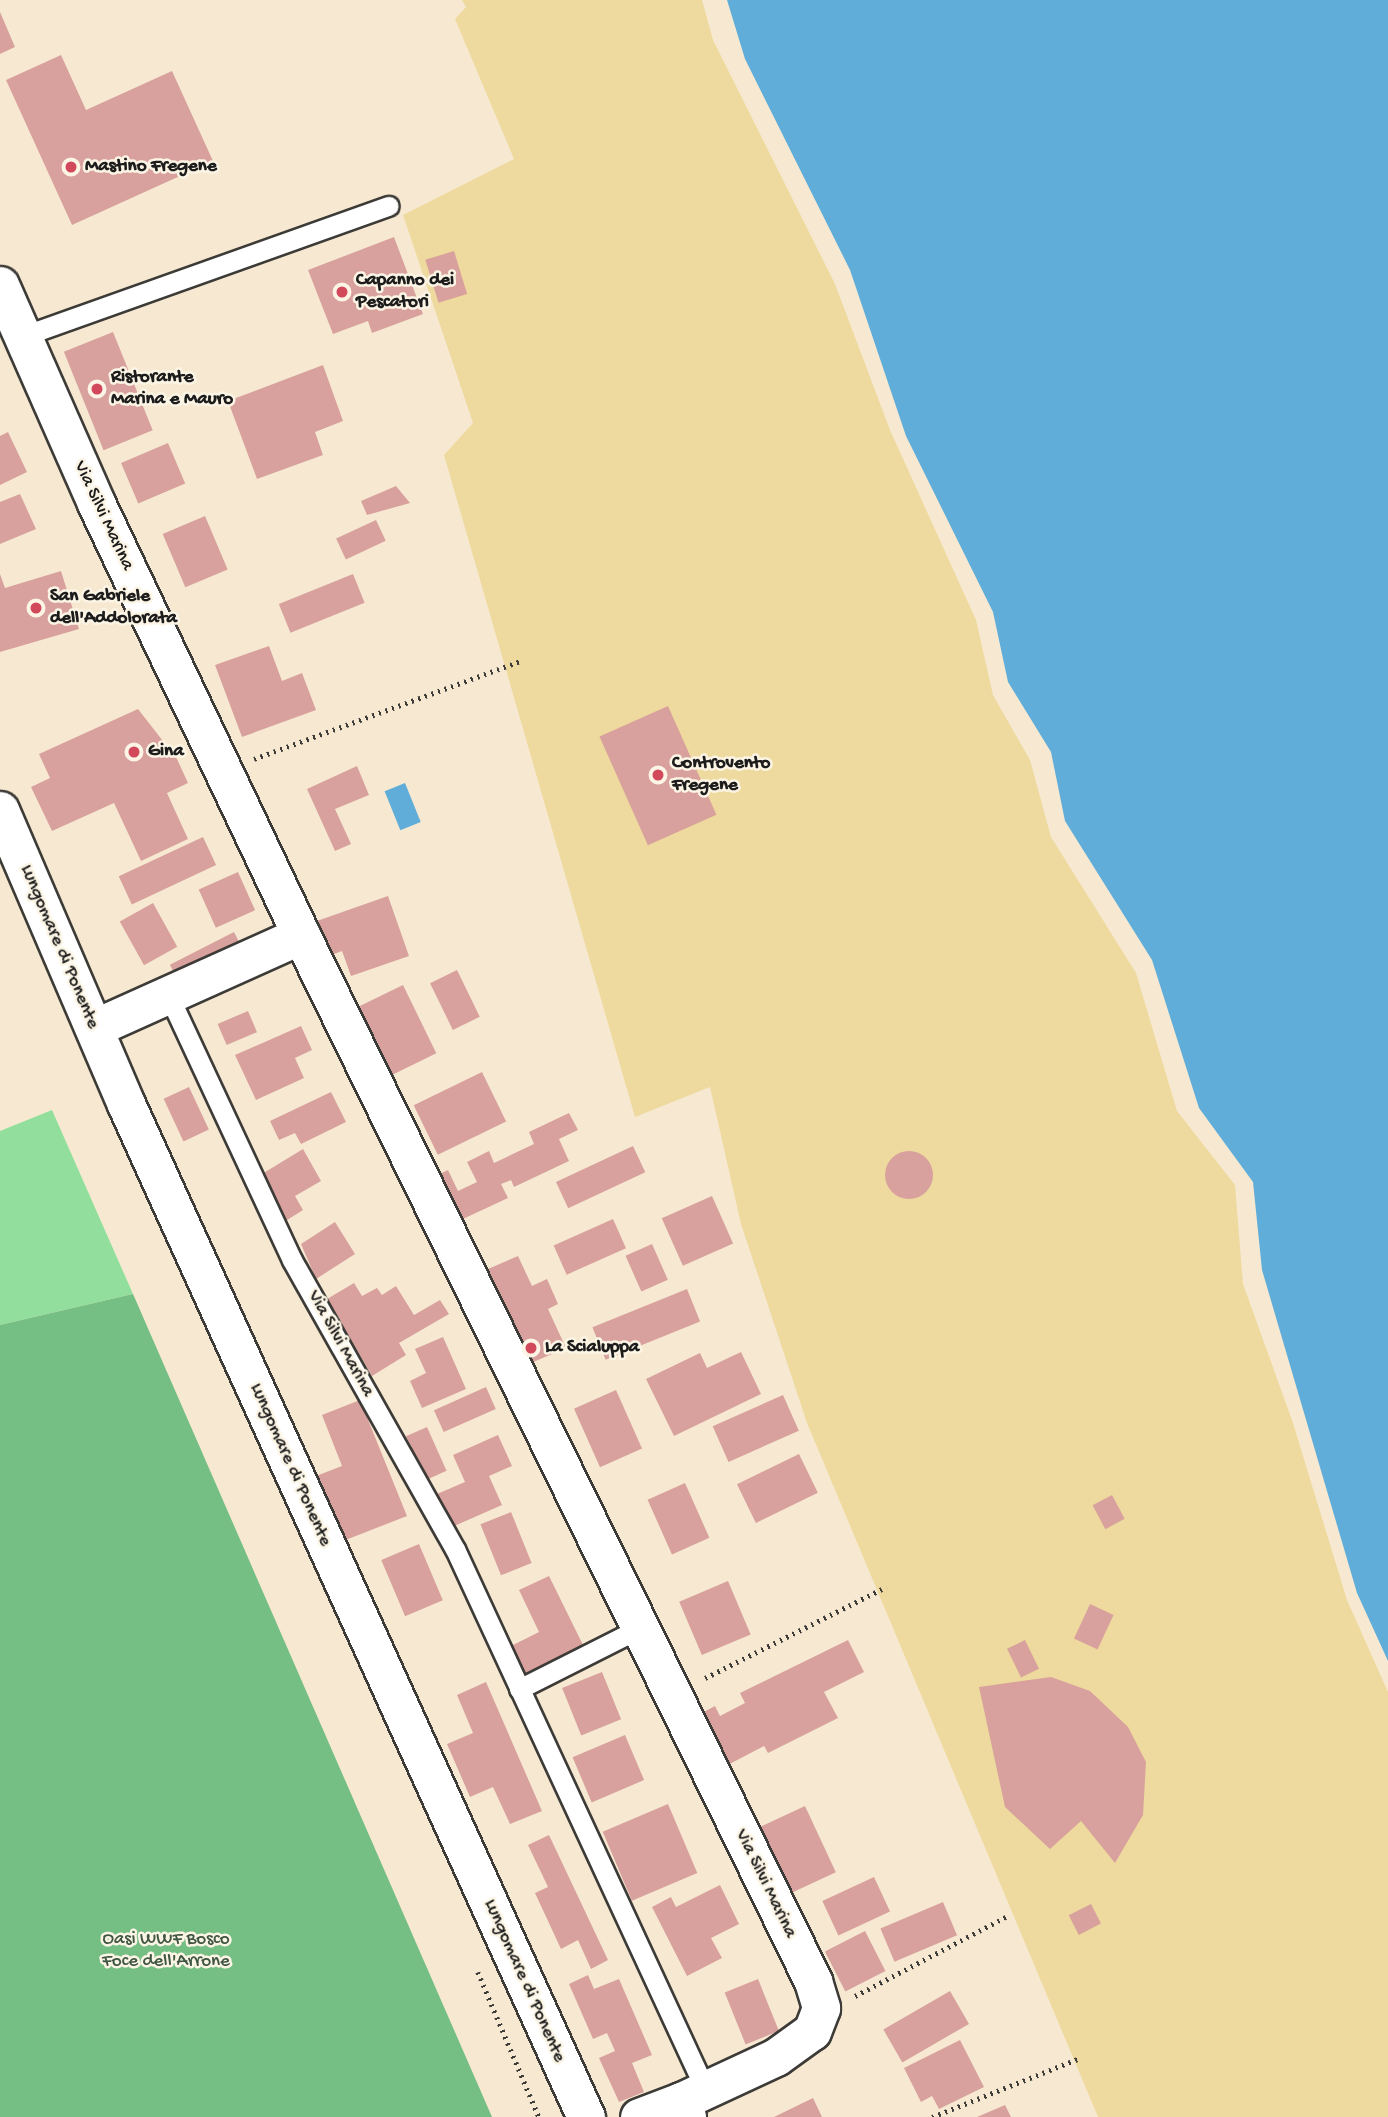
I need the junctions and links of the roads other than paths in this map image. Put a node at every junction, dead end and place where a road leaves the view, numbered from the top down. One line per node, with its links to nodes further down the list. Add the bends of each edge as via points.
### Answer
1 (389, 206): 3 (lane)
2 (0, 285): 3 (street, Via Silvi Marina)
3 (23, 336): 5 (street, Via Silvi Marina)
4 (0, 810): 7 (street, Lungomare di Ponente)
5 (301, 935): 6 (street); 8 (street, Via Silvi Marina)
6 (169, 995): 7 (street); 9 (lane, Via Silvi Marina, via 292,1259 455,1549)
7 (94, 1028): 11 (street, Lungomare di Ponente)
8 (640, 1628): 9 (lane); 10 (street, Via Silvi Marina, via 813,1982 820,2015 799,2042)
9 (519, 1689): 10 (lane, Via Silvi Marina)
10 (691, 2103): 12 (street)
11 (586, 2117)
12 (639, 2117)

